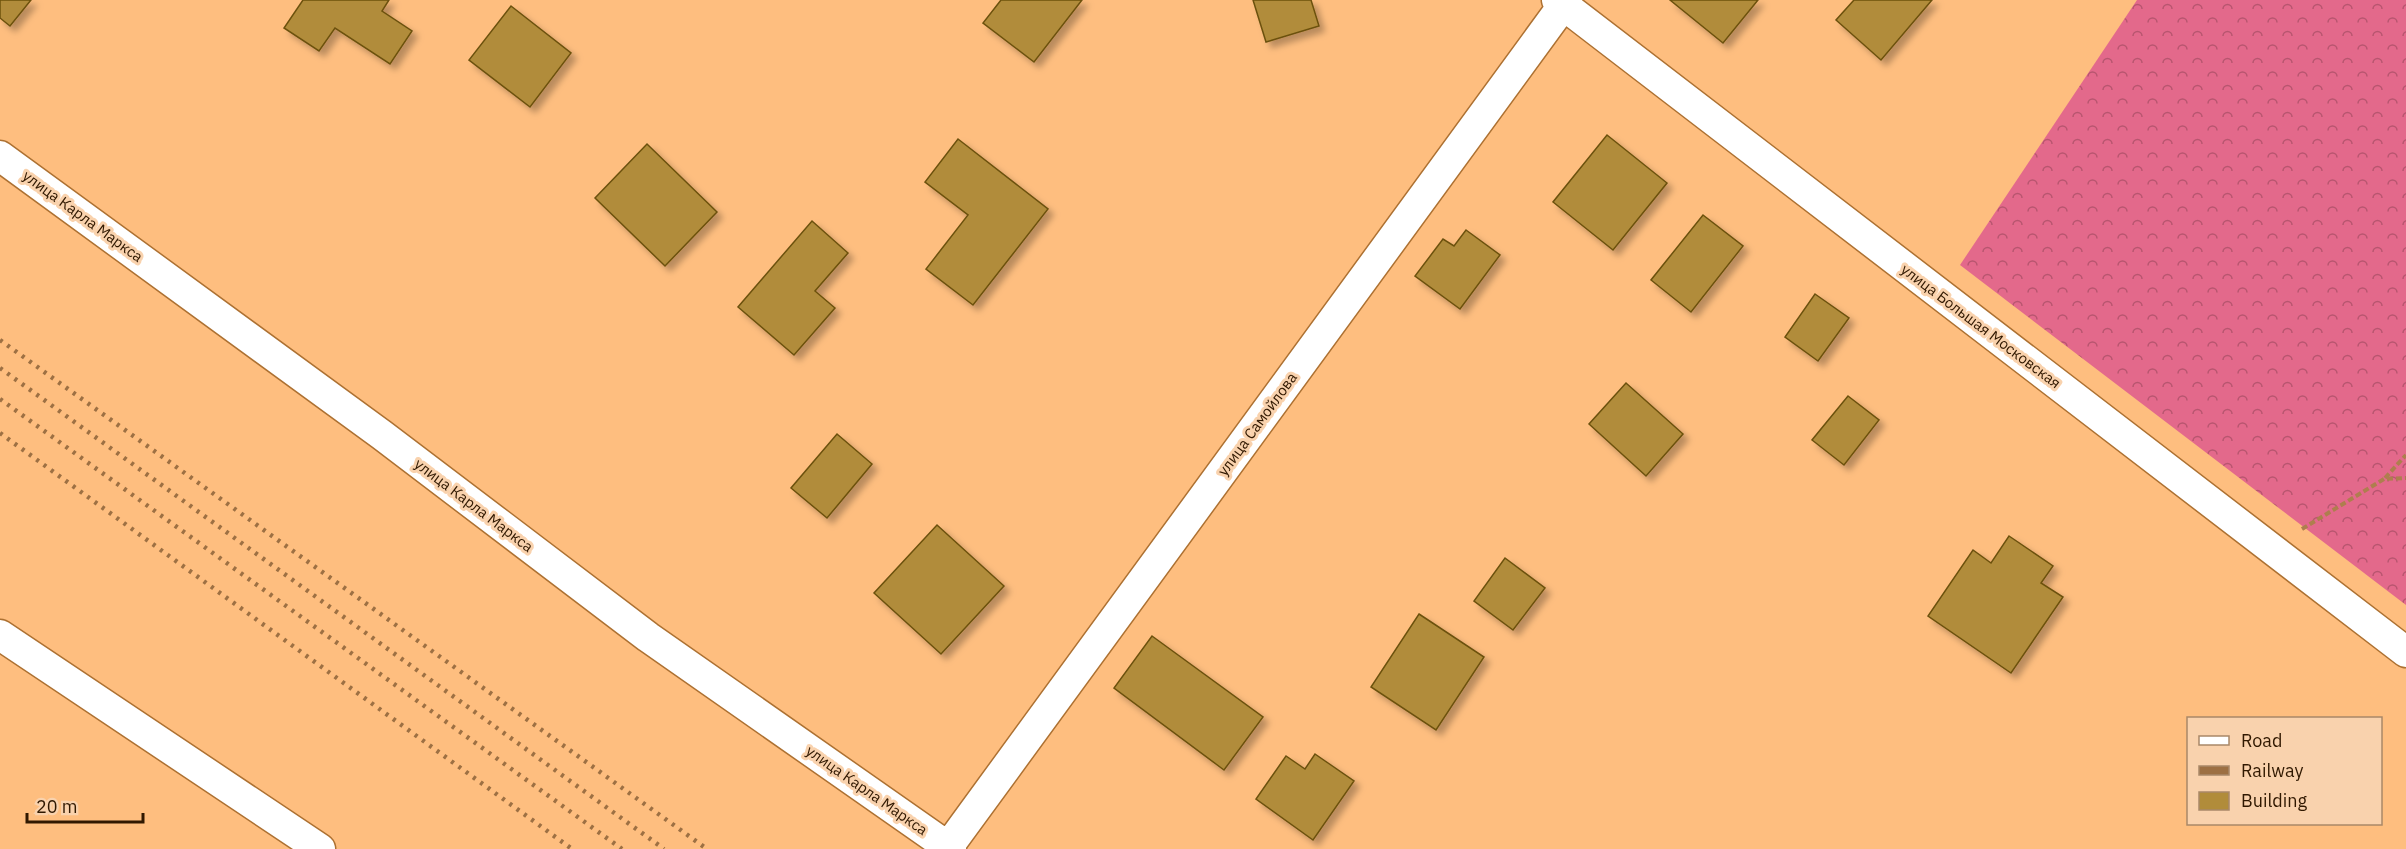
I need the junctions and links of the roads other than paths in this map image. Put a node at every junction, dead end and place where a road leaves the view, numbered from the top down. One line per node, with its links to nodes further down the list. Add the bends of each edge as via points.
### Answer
1 (1562, 2): 4 (street, улица Большая Московская); 5 (street, улица Самойлова)
2 (0, 156): 5 (street, улица Карла Маркса, via 382,435 648,637)
3 (0, 634): 6 (street)
4 (2406, 652)
5 (949, 848)
6 (320, 849)

